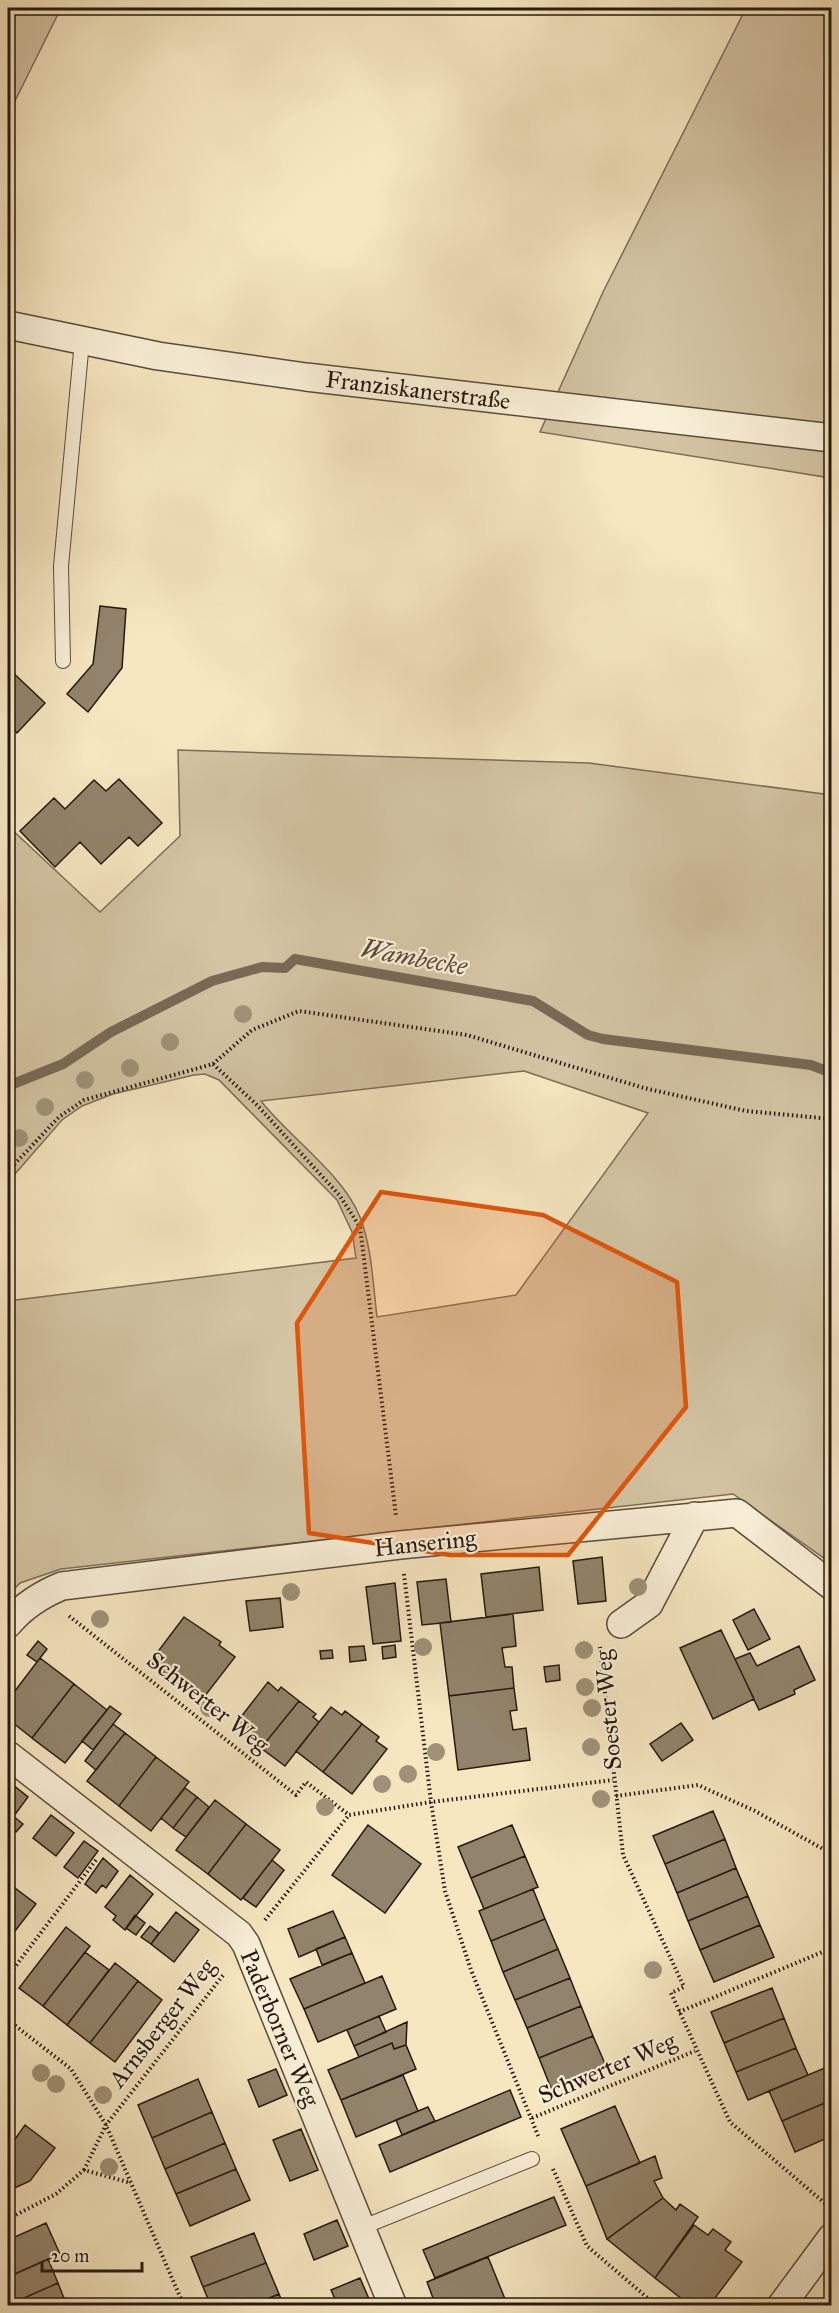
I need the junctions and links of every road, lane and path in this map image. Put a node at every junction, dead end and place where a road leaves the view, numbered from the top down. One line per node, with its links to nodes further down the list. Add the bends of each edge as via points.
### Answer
1 (8, 325): 2 (street, Franziskanerstraße)
2 (82, 341): 3 (street, Franziskanerstraße, via 306,377); 4 (lane, via 61,566)
3 (831, 438)
4 (63, 661)
5 (213, 1064): 6 (path, via 252,1030 299,1011 466,1035 645,1088 746,1111); 7 (path, via 84,1100 59,1117); 9 (path, Schwerter Weg, via 257,1105 340,1196 360,1227)
6 (831, 1119)
7 (8, 1171)
8 (695, 1516): 9 (street, Hansering); 10 (street, Hansering, via 737,1513); 13 (street, Soester Weg, via 649,1604)
9 (400, 1545): 11 (street, Hansering, via 62,1586); 17 (path, Schwerter Weg)
10 (831, 1586)
11 (41, 1594): 12 (street, Hansering); 18 (path, Schwerter Weg, via 296,1795 306,1782)
12 (8, 1624)
13 (621, 1624): 15 (path, Soester Weg, via 600,1640)
14 (8, 1755): 19 (street, Paderborner Weg)
15 (614, 1780): 16 (path, Soester Weg); 17 (path)
16 (616, 1796): 20 (path, Soester Weg, via 699,1785 756,1811); 24 (path, Soester Weg, via 623,1855 684,1987 670,1993)
17 (431, 1802): 18 (path); 27 (path, Schwerter Weg, via 449,1902 471,1970)
18 (349, 1815): 21 (path)
19 (114, 1837): 21 (street, Paderborner Weg, via 240,1934); 23 (path)
20 (831, 1854)
21 (246, 1944): 28 (path, Arnsberger Weg); 36 (street, Paderborner Weg)
22 (831, 1948): 24 (path)
23 (8, 1976)
24 (679, 2012): 26 (path, Soester Weg)
25 (8, 2020): 28 (path, Arnsberger Weg, via 71,2069)
26 (695, 2051): 27 (path, Schwerter Weg); 34 (path, Soester Weg, via 730,2122)
27 (532, 2118): 29 (path, Schwerter Weg)
28 (106, 2125): 32 (path, Arnsberger Weg); 33 (path, Arnsberger Weg)
29 (542, 2144)
30 (532, 2159): 36 (lane)
31 (550, 2163): 40 (path, via 587,2246)
32 (84, 2170): 33 (path); 35 (path, Arnsberger Weg, via 56,2194)
33 (132, 2183): 38 (path, Arnsberger Weg)
34 (831, 2210)
35 (8, 2218)
36 (363, 2227): 39 (street, Paderborner Weg)
37 (831, 2237): 41 (street)
38 (184, 2306)
39 (393, 2306)
40 (657, 2306)
41 (781, 2306)

